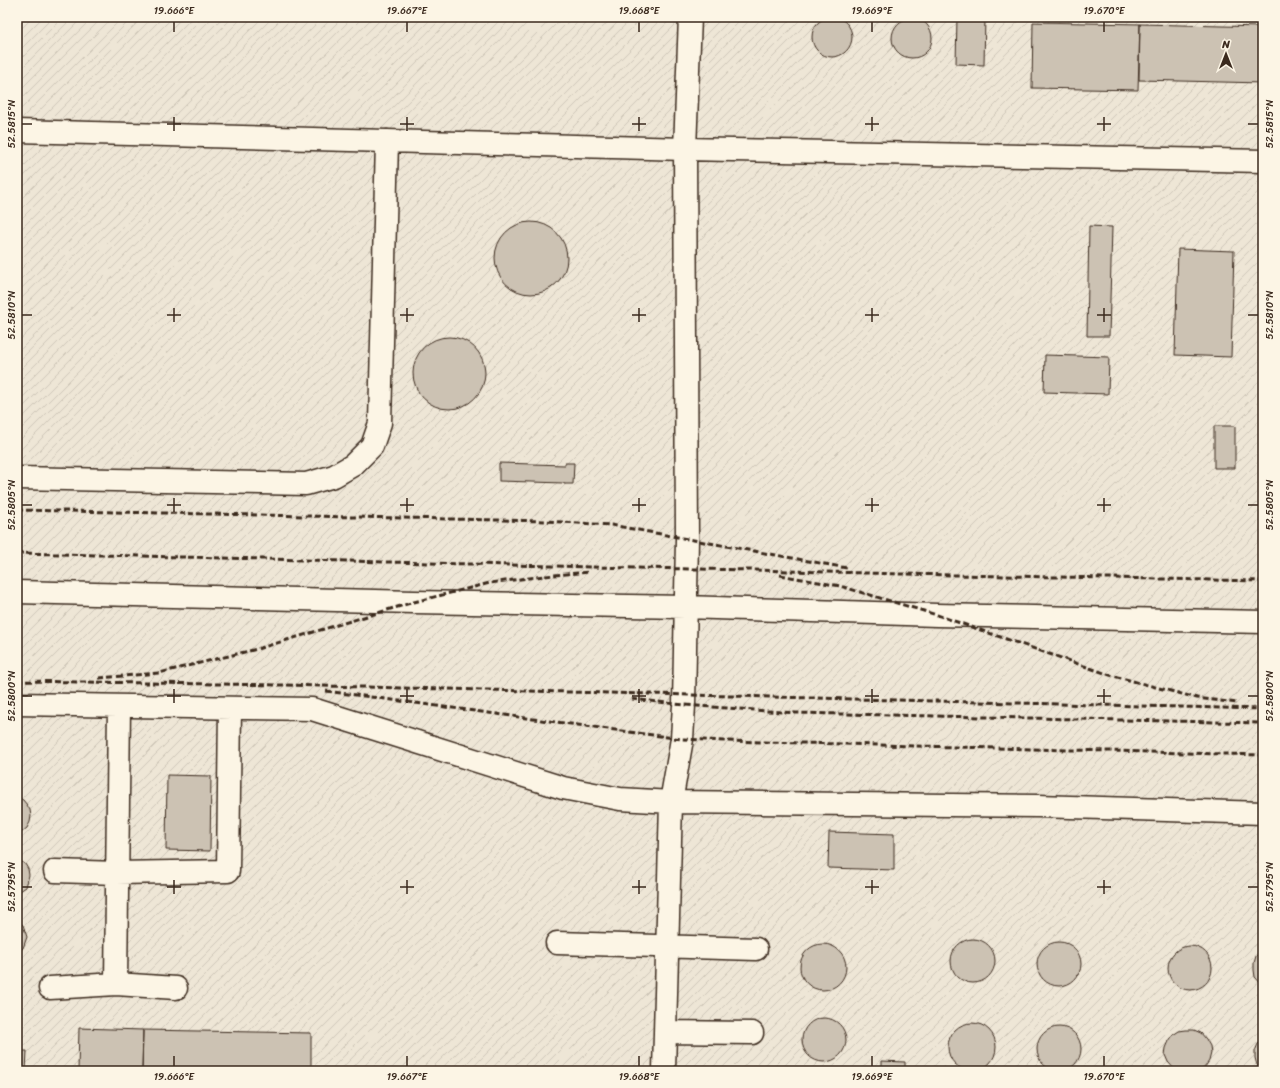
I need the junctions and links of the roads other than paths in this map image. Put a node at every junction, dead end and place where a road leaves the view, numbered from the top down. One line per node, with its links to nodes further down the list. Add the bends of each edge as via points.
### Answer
1 (690, 17): 4 (lane)
2 (17, 131): 3 (lane)
3 (387, 141): 4 (lane); 6 (lane, via 380,423 372,446 353,465 334,476 306,484)
4 (685, 150): 5 (lane); 8 (lane)
5 (1263, 161)
6 (17, 478)
7 (17, 592): 8 (lane)
8 (685, 606): 9 (lane); 13 (lane, via 682,739)
9 (1263, 622)
10 (17, 704): 11 (lane)
11 (119, 706): 12 (lane); 16 (lane)
12 (230, 708): 13 (lane, via 312,709 563,788 620,799); 16 (lane, via 228,871)
13 (671, 802): 14 (lane, via 1038,806); 18 (lane)
14 (1263, 812)
15 (55, 871): 16 (lane)
16 (117, 873): 20 (lane)
17 (557, 943): 18 (lane)
18 (667, 946): 19 (lane); 23 (lane)
19 (756, 950)
20 (116, 984): 21 (lane); 22 (lane)
21 (50, 988)
22 (176, 988)
23 (665, 1032): 24 (lane); 25 (lane)
24 (752, 1033)
25 (664, 1071)

